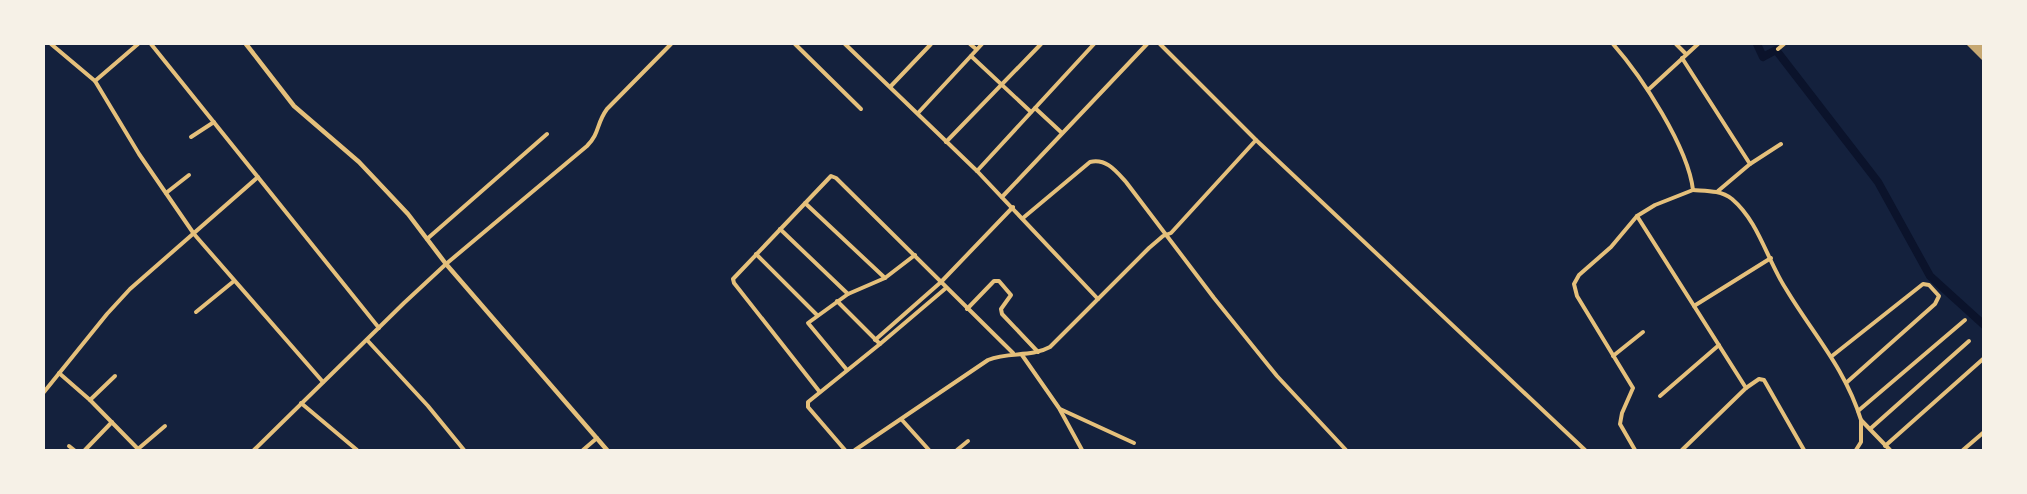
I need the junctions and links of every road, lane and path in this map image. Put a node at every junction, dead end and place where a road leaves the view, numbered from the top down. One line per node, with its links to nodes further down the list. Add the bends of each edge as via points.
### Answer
1 (51, 44): 24 (street)
2 (138, 44): 24 (street)
3 (152, 44): 31 (street)
4 (246, 44): 53 (street, via 294,106 374,177)
5 (671, 44): 57 (street, via 606,110 599,119 596,136 587,146)
6 (795, 44): 28 (street)
7 (846, 44): 26 (street)
8 (931, 44): 26 (street)
9 (970, 44): 19 (street)
10 (982, 44): 19 (street)
11 (1041, 44): 25 (street)
12 (1094, 44): 29 (street)
13 (1147, 44): 32 (street)
14 (1160, 44): 35 (street)
15 (1613, 44): 27 (street)
16 (1676, 44): 21 (street)
17 (1698, 44): 21 (street)
18 (1784, 44): 20 (street)
19 (976, 49): 22 (street)
20 (1778, 49)
21 (1686, 54): 23 (street)
22 (971, 56): 25 (street); 30 (street)
23 (1682, 58): 27 (street); 38 (street)
24 (95, 81): 44 (street)
25 (1000, 84): 29 (street); 36 (street)
26 (891, 86): 30 (street)
27 (1648, 90): 42 (street, via 1685,160)
28 (861, 109)
29 (1033, 110): 32 (street); 39 (street)
30 (918, 113): 36 (street)
31 (214, 122): 34 (street); 41 (street)
32 (1062, 133): 45 (street)
33 (547, 134): 53 (street)
34 (190, 137)
35 (1256, 140): 52 (street); 123 (street)
36 (946, 142): 39 (street)
37 (1781, 144): 38 (street)
38 (1750, 165): 43 (street)
39 (977, 171): 45 (street)
40 (189, 175): 44 (street)
41 (258, 177): 51 (street); 72 (street)
42 (1693, 190): 43 (street); 48 (street)
43 (1718, 191): 56 (street, via 1738,205)
44 (166, 193): 51 (street)
45 (1002, 197): 47 (street)
46 (805, 202): 50 (street); 55 (street, via 834,176); 58 (street)
47 (1013, 207): 49 (street); 60 (street)
48 (1637, 216): 67 (street); 82 (street, via 1574,284 1577,296)
49 (1023, 218): 52 (street, via 1090,162 1100,160 1117,173); 65 (street)
50 (780, 229): 54 (street); 63 (street)
51 (194, 234): 59 (street); 86 (street, via 130,289)
52 (1166, 235): 65 (street); 122 (street, via 1277,376)
53 (427, 238): 57 (street)
54 (756, 254): 70 (street); 91 (street, via 735,276 735,283)
55 (915, 255): 58 (street); 60 (street)
56 (1771, 258): 67 (street); 83 (street, via 1784,287)
57 (446, 264): 72 (street); 104 (street)
58 (885, 278): 63 (street)
59 (234, 281): 69 (street); 88 (street)
60 (941, 282): 61 (street); 62 (street)
61 (946, 288): 64 (street); 68 (street)
62 (932, 291): 64 (street); 75 (street)
63 (848, 294): 66 (street)
64 (937, 296): 77 (street)
65 (1098, 299): 79 (street, via 1050,347)
66 (837, 301): 70 (street); 75 (street)
67 (1694, 306): 78 (street)
68 (967, 309): 79 (street, via 994,281 999,281 1011,295 1000,309 1002,314); 80 (street)
69 (196, 312)
70 (817, 315): 85 (street, via 808,324)
71 (1965, 320): 97 (street)
72 (379, 328): 74 (street)
73 (1643, 332): 82 (street)
74 (367, 340): 88 (street); 114 (street)
75 (875, 340): 77 (street)
76 (1969, 340): 102 (street)
77 (880, 344): 85 (street)
78 (1719, 345): 90 (street); 93 (street)
79 (1038, 352): 81 (street)
80 (1013, 353): 81 (street); 98 (street, via 988,360)
81 (1022, 355): 96 (street)
82 (1613, 356): 124 (street, via 1633,388 1620,424)
83 (1832, 356): 89 (street); 89 (street, via 1923,284 1939,296 1935,304)
84 (1983, 359): 108 (street)
85 (847, 370): 91 (street)
86 (59, 373): 92 (street); 94 (street)
87 (115, 376): 94 (street)
88 (323, 382): 95 (street)
89 (1846, 383): 97 (street)
90 (1746, 388): 125 (street); 126 (street, via 1764,380)
91 (819, 391): 117 (street, via 807,405)
92 (44, 392)
93 (1660, 396)
94 (90, 400): 100 (street)
95 (301, 403): 112 (street); 113 (street)
96 (1059, 408): 106 (street); 121 (street)
97 (1858, 411): 99 (street)
98 (902, 420): 118 (street); 119 (street)
99 (1861, 420): 102 (street); 127 (street, via 1861,442)
100 (112, 422): 110 (street); 111 (street)
101 (165, 426): 111 (street)
102 (1870, 429): 108 (street)
103 (1983, 432): 129 (street)
104 (597, 438): 115 (street); 116 (street)
105 (968, 441): 120 (street)
106 (1134, 443)
107 (69, 446): 109 (street)
108 (1885, 446): 128 (street)
109 (74, 450)
110 (85, 450)
111 (139, 450)
112 (254, 450)
113 (357, 450)
114 (464, 450)
115 (583, 450)
116 (607, 450)
117 (845, 450)
118 (855, 450)
119 (928, 450)
120 (957, 450)
121 (1082, 450)
122 (1346, 450)
123 (1585, 450)
124 (1635, 450)
125 (1682, 450)
126 (1804, 450)
127 (1856, 450)
128 (1890, 450)
129 (1963, 450)

